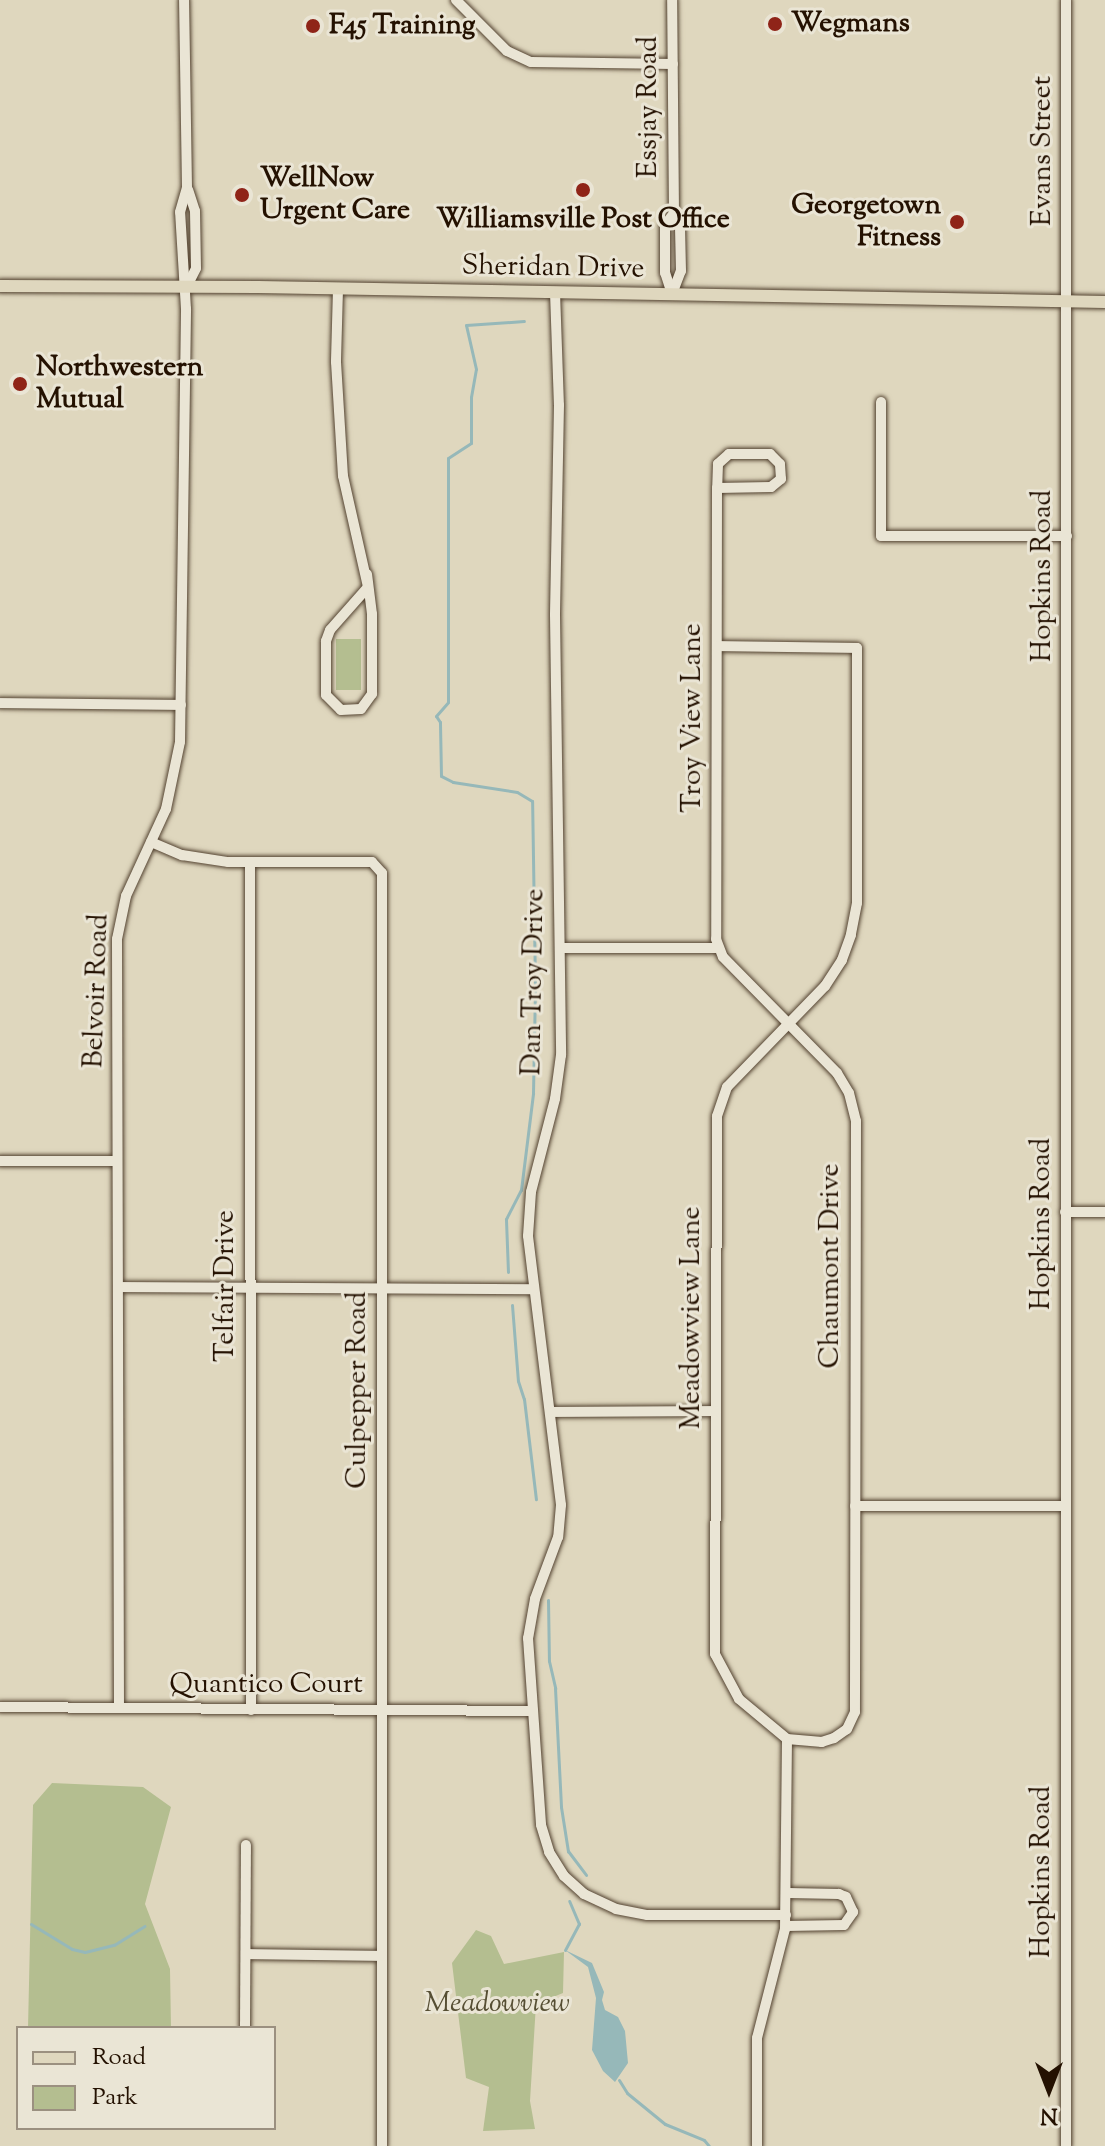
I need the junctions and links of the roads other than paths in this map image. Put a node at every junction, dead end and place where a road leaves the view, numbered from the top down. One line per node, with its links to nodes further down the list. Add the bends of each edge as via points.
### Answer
1 (184, 0): 7 (street, Belvoir Road, via 187,188 195,211 196,268)
2 (456, 0): 5 (street, via 507,51 531,62)
3 (672, 0): 5 (street, Essjay Road)
4 (1066, 0): 11 (street, Evans Street)
5 (673, 64): 10 (street, Essjay Road, via 674,213 680,226 681,271)
6 (0, 286): 7 (main road, Sheridan Drive)
7 (186, 288): 8 (main road, Sheridan Drive); 19 (street, Belvoir Road)
8 (338, 289): 9 (main road, Sheridan Drive); 16 (street, via 343,476)
9 (555, 292): 10 (main road, Sheridan Drive); 22 (street, Dan Troy Drive)
10 (672, 294): 11 (main road, Sheridan Drive)
11 (1068, 302): 12 (main road, Sheridan Drive); 15 (street, Hopkins Road)
12 (1105, 302)
13 (881, 402): 15 (street, via 881,536)
14 (717, 488): 14 (street, Troy View Lane, via 718,464 729,454 770,454 780,464 781,479 771,487); 17 (street, Troy View Lane)
15 (1067, 536): 27 (street, Hopkins Road)
16 (367, 574): 16 (street, via 368,587 326,641 326,695 341,710 361,709 372,694 372,614)
17 (717, 646): 23 (street, Troy View Lane); 24 (street, Meadowview Lane, via 857,648 855,919 834,973)
18 (0, 703): 19 (street)
19 (181, 705): 20 (street, Belvoir Road, via 176,776)
20 (151, 842): 21 (street, Culpepper Road, via 205,860); 26 (street, Belvoir Road, via 126,896 117,939)
21 (250, 862): 30 (street, Telfair Drive); 31 (street, Culpepper Road, via 372,862 382,873)
22 (560, 948): 23 (street); 32 (street, Dan Troy Drive, via 559,1077 529,1209)
23 (718, 948): 24 (street, Chaumont Drive)
24 (789, 1021): 33 (street, Meadowview Lane, via 727,1087 718,1106); 35 (street, Chaumont Drive, via 844,1083 856,1121)
25 (0, 1161): 26 (street)
26 (117, 1161): 29 (street, Belvoir Road)
27 (1065, 1212): 28 (street); 36 (street, Hopkins Road)
28 (1105, 1212)
29 (118, 1287): 30 (street); 38 (street, Belvoir Road)
30 (250, 1288): 31 (street); 39 (street, Telfair Drive)
31 (381, 1288): 32 (street); 40 (street, Culpepper Road)
32 (533, 1289): 34 (street, Dan Troy Drive)
33 (716, 1411): 34 (street); 42 (street, Meadowview Lane, via 715,1654 739,1699)
34 (550, 1412): 41 (street, Dan Troy Drive, via 561,1521 531,1618)
35 (855, 1506): 36 (street); 42 (street, Chaumont Drive, via 855,1712 847,1729 834,1738)
36 (1066, 1506): 51 (street, Hopkins Road)
37 (0, 1707): 38 (street, Quantico Court)
38 (119, 1708): 39 (street, Quantico Court)
39 (251, 1710): 40 (street, Quantico Court)
40 (383, 1710): 41 (street, Quantico Court); 47 (street, Culpepper Road)
41 (533, 1711): 45 (street, Dan Troy Drive, via 544,1839 556,1864 584,1894 631,1913)
42 (787, 1739): 44 (street)
43 (246, 1845): 46 (street)
44 (788, 1893): 45 (street); 45 (street, Dan Troy Drive, via 839,1894 853,1912 844,1925)
45 (786, 1920): 50 (street, via 757,2038)
46 (246, 1954): 47 (street); 48 (street)
47 (382, 1956): 49 (street, Culpepper Road)
48 (245, 2026)
49 (382, 2146)
50 (757, 2146)
51 (1066, 2146)

